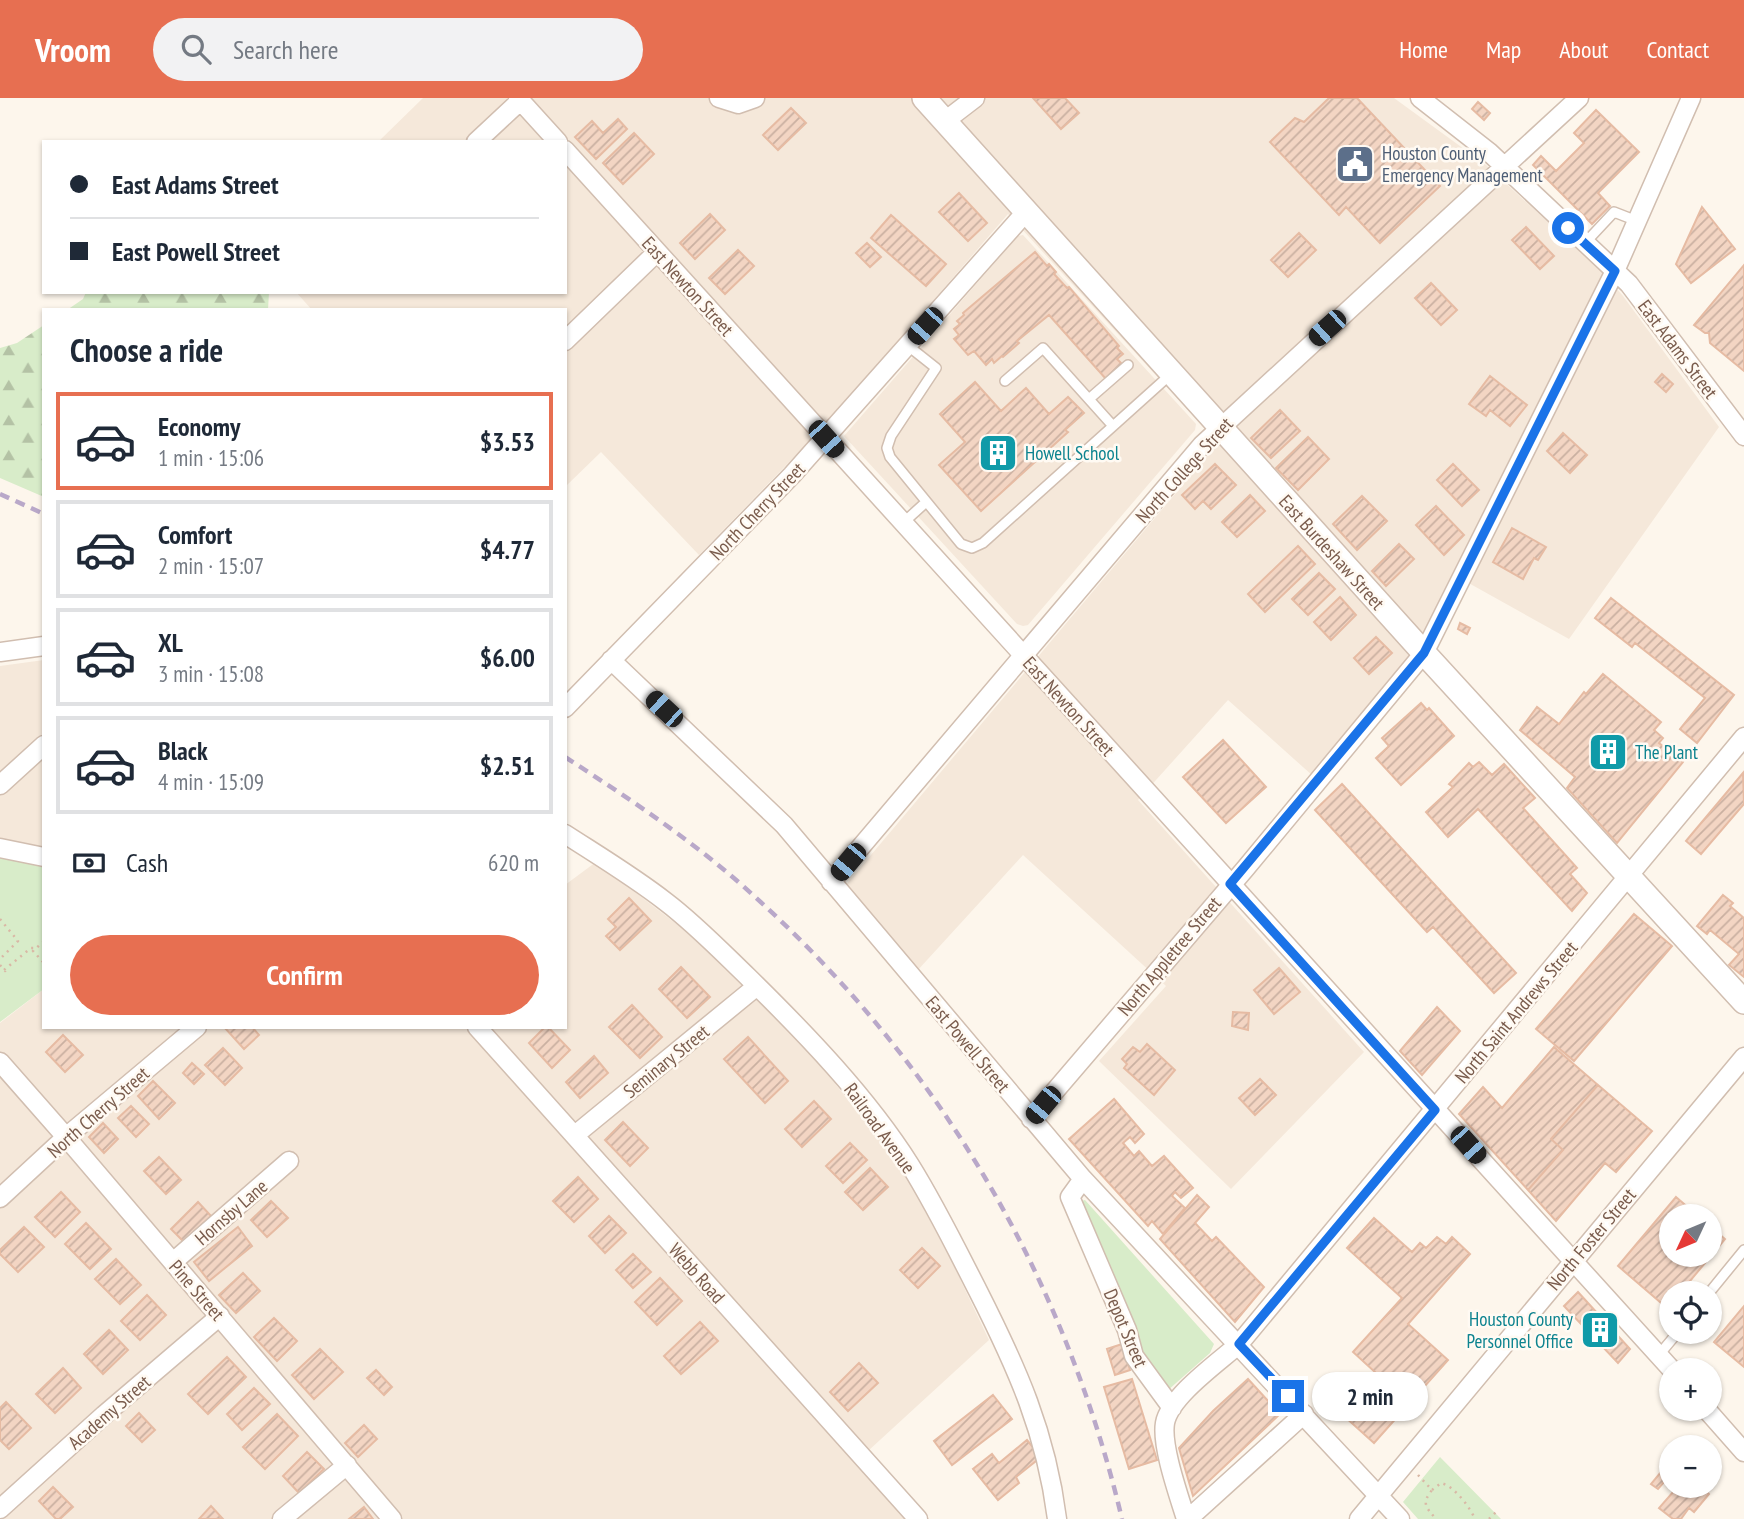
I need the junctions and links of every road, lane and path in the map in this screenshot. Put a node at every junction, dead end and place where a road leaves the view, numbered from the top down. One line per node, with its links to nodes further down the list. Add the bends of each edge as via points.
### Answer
1 (719, 98): 2 (street, via 738,104)
2 (755, 98)
3 (924, 98): 9 (street, East Burdeshaw Street)
4 (975, 98): 9 (street)
5 (1420, 98): 13 (street, East Adams Street)
6 (1579, 98): 13 (street, North College Street)
7 (1691, 98): 15 (street, North Appletree Street)
8 (519, 99): 10 (street); 11 (street)
9 (945, 121): 14 (street, East Burdeshaw Street)
10 (478, 140)
11 (556, 140)
12 (567, 152): 17 (street, East Newton Street)
13 (1504, 166): 16 (street, East Adams Street); 26 (street, North College Street)
14 (1025, 213): 20 (street, North Cherry Street); 22 (street, East Burdeshaw Street)
15 (1637, 221): 16 (lane, via 1614,212); 18 (street, North Appletree Street)
16 (1585, 243): 18 (street, East Adams Street)
17 (657, 252): 19 (street); 28 (street, East Newton Street)
18 (1615, 271): 27 (street, East Adams Street); 33 (street, North Appletree Street)
19 (567, 339)
20 (907, 345): 28 (street, North Cherry Street); 29 (lane, via 936,368 887,448)
21 (1128, 365): 24 (lane)
22 (1171, 374): 25 (lane); 26 (street, East Burdeshaw Street)
23 (1005, 381): 24 (lane, via 1043,348)
24 (1090, 399): 25 (lane)
25 (1113, 426): 29 (lane, via 972,548 961,544)
26 (1219, 427): 33 (street, East Burdeshaw Street); 34 (street, North College Street)
27 (1744, 436)
28 (826, 439): 30 (street, East Newton Street); 35 (street, North Cherry Street)
29 (926, 503): 30 (lane)
30 (903, 523): 34 (street, East Newton Street)
31 (42, 646): 32 (street)
32 (0, 652)
33 (1424, 653): 43 (street, East Burdeshaw Street); 45 (street, North Appletree Street)
34 (1023, 655): 44 (street, North College Street); 45 (street, East Newton Street)
35 (611, 660): 36 (street, North Cherry Street); 44 (street, East Powell Street, via 760,800)
36 (567, 706)
37 (1744, 737): 43 (street, North Saint Andrews Street)
38 (42, 747): 39 (street)
39 (0, 785)
40 (567, 835): 54 (street, Railroad Avenue, via 667,903)
41 (0, 848): 42 (street)
42 (42, 857)
43 (1629, 876): 55 (street, East Burdeshaw Street); 60 (street, North Saint Andrews Street)
44 (831, 882): 61 (street, East Powell Street)
45 (1230, 884): 60 (street, East Newton Street); 61 (street, North Appletree Street)
46 (0, 919): 49 (path, via 18,941)
47 (42, 943): 48 (path)
48 (36, 948): 50 (path, via 33,951); 52 (path)
49 (0, 959)
50 (42, 964)
51 (0, 965): 52 (path)
52 (6, 972): 53 (path)
53 (0, 976)
54 (757, 986): 62 (street, Seminary Street); 88 (street, Railroad Avenue, via 836,1069 909,1164 959,1253 1025,1391 1044,1444)
55 (1744, 1002)
56 (196, 1029): 63 (street, North Cherry Street)
57 (479, 1029): 62 (street, Webb Road)
58 (1744, 1056): 68 (street, North Foster Street)
59 (0, 1062): 63 (street, Pine Street)
60 (1435, 1110): 68 (street, East Newton Street); 72 (street, North Saint Andrews Street)
61 (1031, 1119): 65 (street, East Powell Street)
62 (575, 1135): 87 (street, Webb Road)
63 (66, 1137): 66 (street, North Cherry Street); 69 (street, Pine Street)
64 (289, 1161): 69 (street, Hornsby Lane)
65 (1083, 1178): 72 (street, East Powell Street); 75 (street, Depot Street, via 1070,1197 1134,1356)
66 (0, 1198)
67 (1744, 1250): 70 (lane)
68 (1572, 1261): 74 (street, East Newton Street); 82 (street, North Foster Street)
69 (173, 1262): 71 (street, Pine Street)
70 (1719, 1281)
71 (219, 1316): 79 (street, Pine Street); 83 (street, Academy Street)
72 (1239, 1344): 75 (street, North Saint Andrews Street); 76 (street, East Powell Street)
73 (1668, 1344): 74 (lane)
74 (1658, 1356)
75 (1171, 1408): 89 (street, via 1165,1423 1166,1440)
76 (1304, 1414): 82 (street, East Powell Street); 89 (street)
77 (1717, 1421): 78 (street)
78 (1744, 1452)
79 (346, 1465): 85 (street); 86 (street, Pine Street)
80 (1418, 1475): 81 (path)
81 (1432, 1490): 92 (path, via 1426,1505); 93 (path, via 1441,1483 1448,1485)
82 (1378, 1495): 90 (street, North Foster Street); 91 (street, East Powell Street)
83 (0, 1509)
84 (1497, 1511): 94 (path)
85 (282, 1519)
86 (392, 1519)
87 (918, 1519)
88 (1057, 1519)
89 (1187, 1519)
90 (1359, 1519)
91 (1399, 1519)
92 (1436, 1519)
93 (1475, 1519)
94 (1489, 1519)

